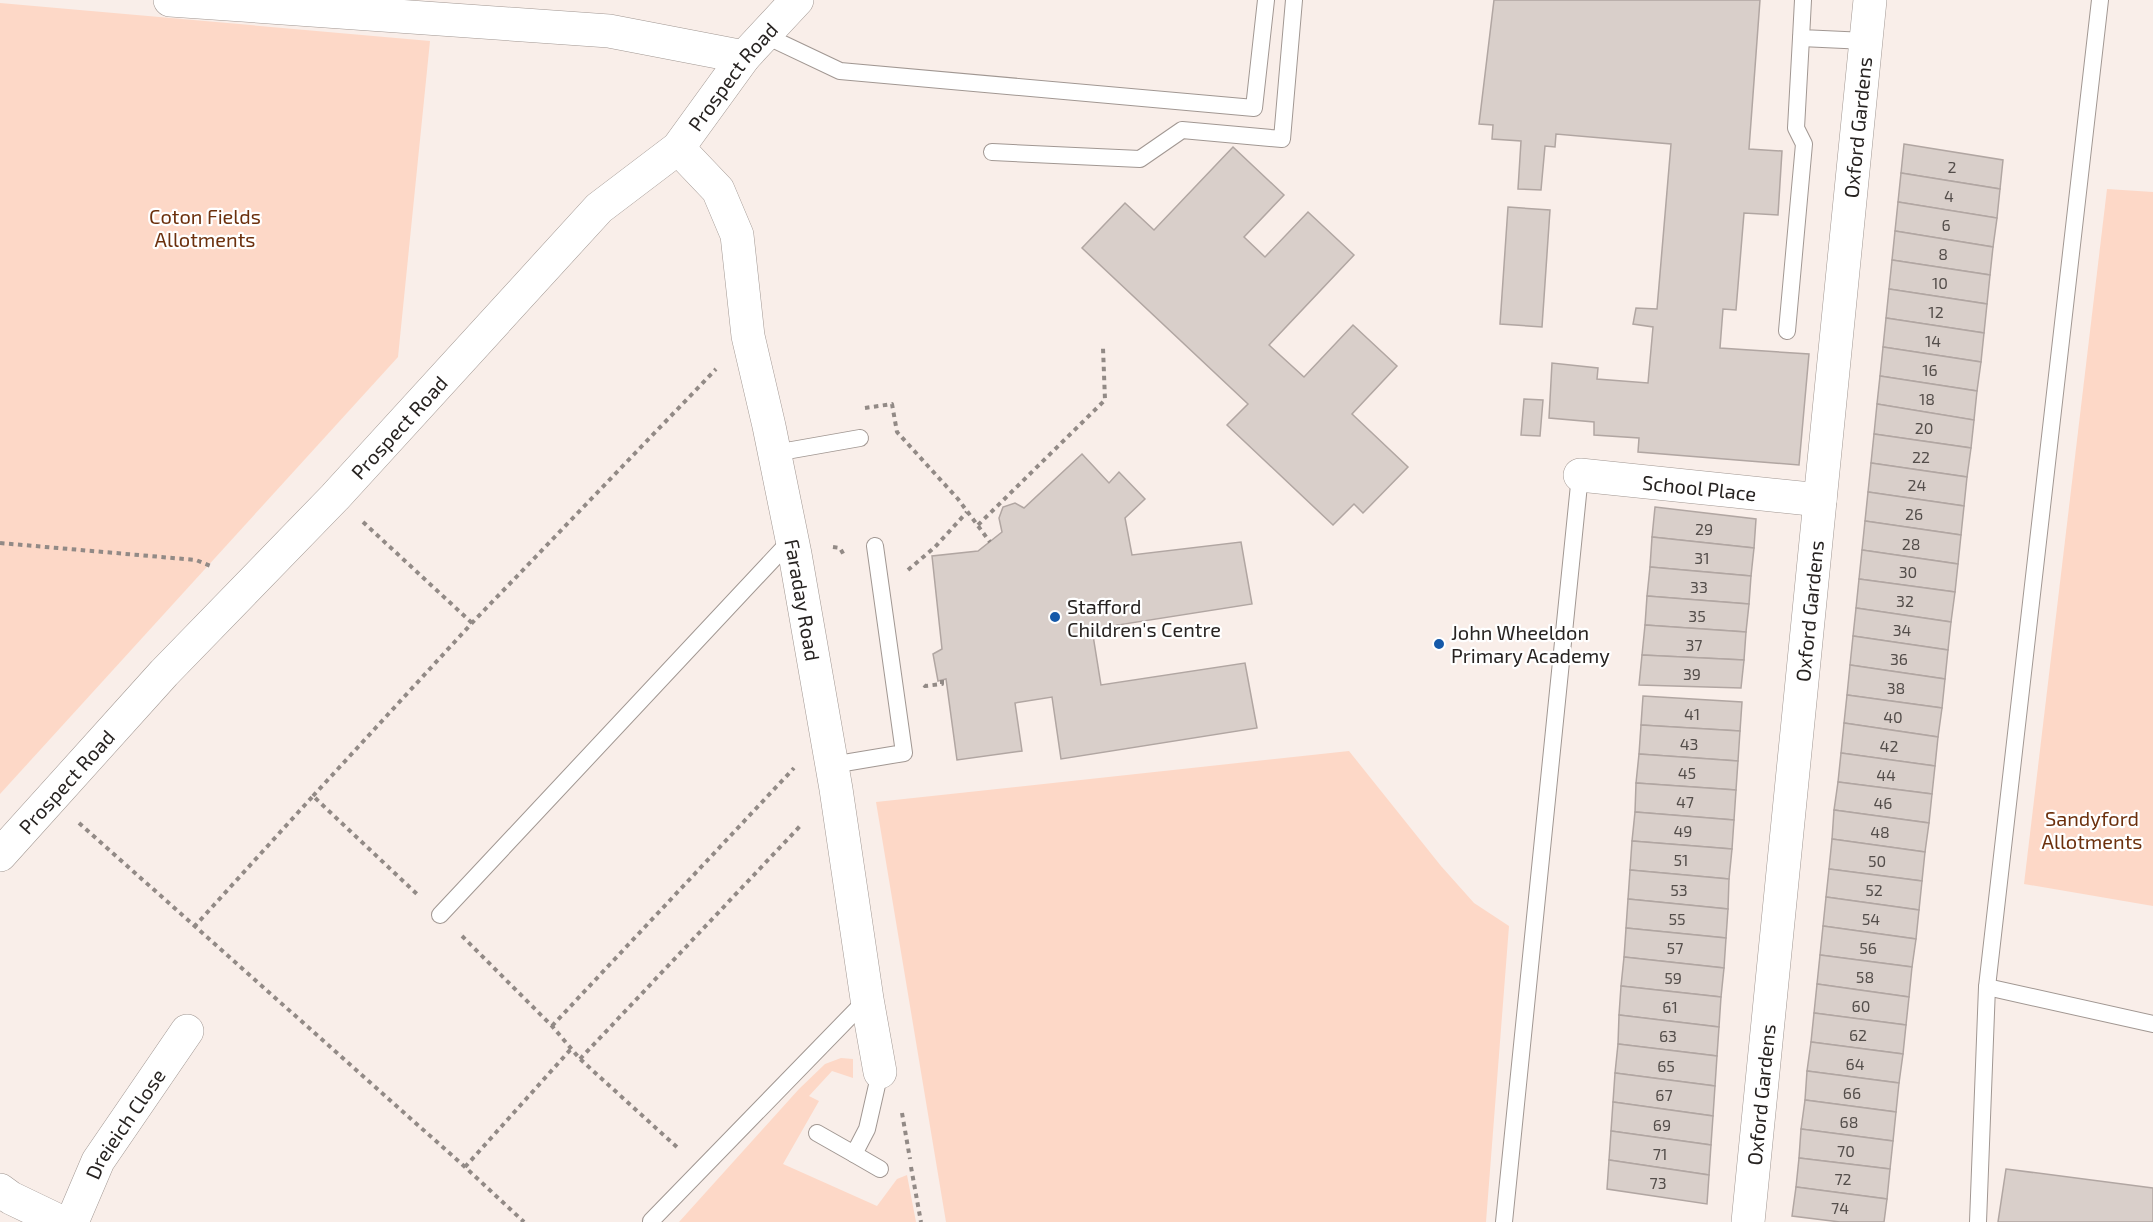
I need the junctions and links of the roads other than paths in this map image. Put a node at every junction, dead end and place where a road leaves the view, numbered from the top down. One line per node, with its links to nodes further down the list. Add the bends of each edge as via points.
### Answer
1 (170, 0): 10 (street, via 609,31)
2 (796, 0): 10 (street, Prospect Road)
3 (1266, 0): 10 (lane, via 1254,108 840,71)
4 (1293, 0): 12 (lane, via 1282,139 1182,130 1140,159)
5 (1803, 0): 8 (lane)
6 (1870, 0): 9 (street, Oxford Gardens)
7 (2100, 0): 23 (lane)
8 (1801, 38): 9 (lane); 13 (lane, via 1796,128 1804,144)
9 (1866, 41): 17 (street, Oxford Gardens)
10 (754, 46): 11 (street, Prospect Road)
11 (678, 148): 15 (street, Faraday Road, via 718,190 737,235 747,336); 21 (street, Prospect Road, via 599,208 335,496 164,673)
12 (992, 152)
13 (1787, 331)
14 (860, 438): 15 (lane)
15 (775, 453): 18 (street, Faraday Road)
16 (1580, 475): 17 (street, School Place); 35 (lane)
17 (1820, 500): 36 (street, Oxford Gardens)
18 (792, 539): 20 (street, Faraday Road); 22 (lane)
19 (875, 546): 20 (lane, via 904,753)
20 (834, 777): 24 (street, Faraday Road)
21 (0, 855)
22 (440, 915)
23 (1987, 987): 25 (lane); 37 (lane)
24 (867, 999): 27 (street, Faraday Road); 32 (lane)
25 (2153, 1024)
26 (187, 1031): 34 (street, Dreieich Close, via 98,1161)
27 (880, 1072): 29 (lane, via 867,1129)
28 (817, 1133): 29 (lane)
29 (854, 1154): 30 (lane)
30 (880, 1169)
31 (0, 1190): 33 (street)
32 (651, 1221)
33 (61, 1222)
34 (72, 1222)
35 (1504, 1222)
36 (1748, 1222)
37 (1978, 1222)

